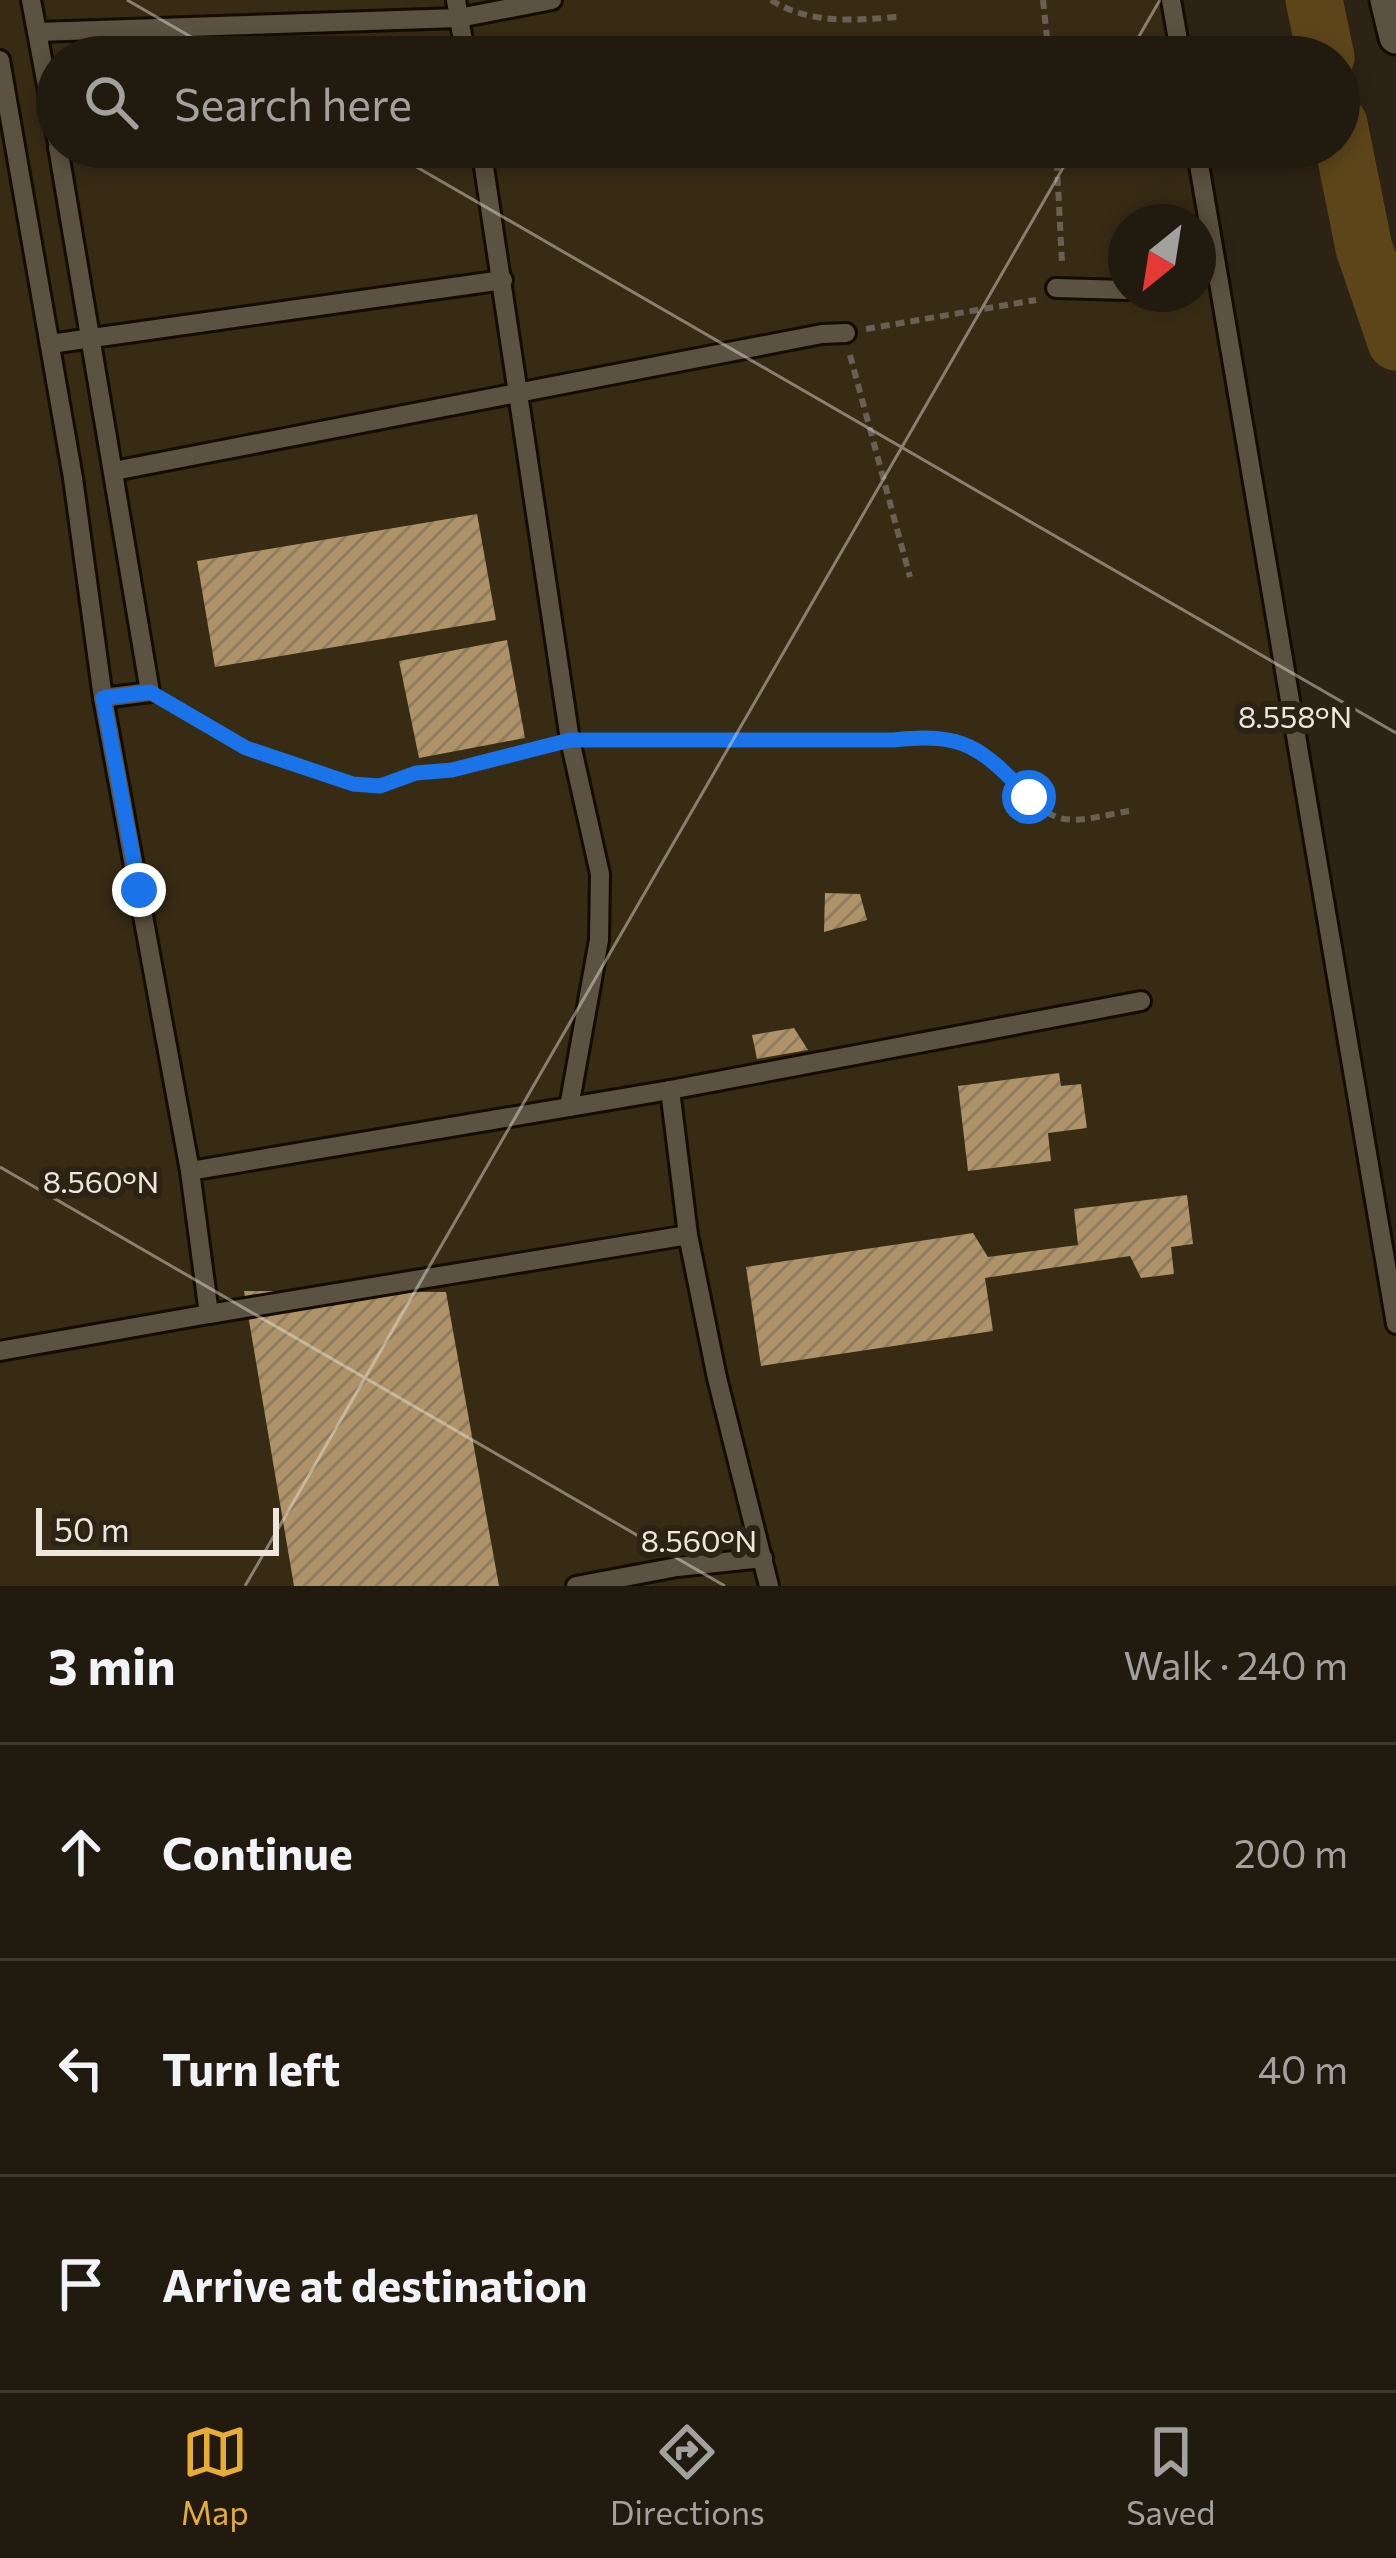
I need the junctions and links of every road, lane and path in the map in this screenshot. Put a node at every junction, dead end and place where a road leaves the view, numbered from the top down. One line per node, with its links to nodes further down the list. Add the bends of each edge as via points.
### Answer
1 (32, 0): 9 (lane)
2 (552, 0): 7 (lane)
3 (771, 0): 8 (path, via 794,14 834,21)
4 (1043, 0): 11 (path)
5 (1171, 0): 12 (lane)
6 (1387, 0): 13 (street)
7 (458, 9): 9 (lane)
8 (898, 17)
9 (38, 32): 10 (lane)
10 (39, 36)
11 (1047, 36)
12 (1177, 36)
13 (1396, 37)
14 (0, 60): 26 (lane)
15 (62, 168): 25 (lane)
16 (484, 168): 19 (lane)
17 (1057, 168): 20 (path, via 1063,271)
18 (1200, 168): 23 (lane)
19 (503, 280): 25 (lane); 27 (lane)
20 (1056, 288): 21 (lane); 24 (path, via 1039,300)
21 (1108, 289)
22 (1216, 292): 23 (lane)
23 (1221, 292): 40 (lane)
24 (846, 333): 27 (lane); 29 (path)
25 (93, 340): 26 (lane); 28 (lane)
26 (50, 344): 31 (lane)
27 (515, 392): 28 (lane); 32 (lane)
28 (114, 471): 30 (lane)
29 (910, 577)
30 (150, 692): 31 (lane); 32 (path, via 246,748 353,784 380,786)
31 (103, 698): 37 (lane)
32 (570, 740): 33 (path, via 935,735 965,742 995,763 1047,814 1068,820); 36 (lane, via 600,874 598,940)
33 (1129, 811)
34 (1141, 1001): 35 (lane)
35 (670, 1090): 36 (lane); 38 (lane)
36 (569, 1107): 37 (lane)
37 (190, 1171): 39 (lane)
38 (688, 1234): 39 (lane); 42 (lane)
39 (209, 1314): 41 (lane)
40 (1396, 1324)
41 (0, 1351)
42 (763, 1558): 43 (lane); 44 (lane)
43 (576, 1586)
44 (769, 1586)

